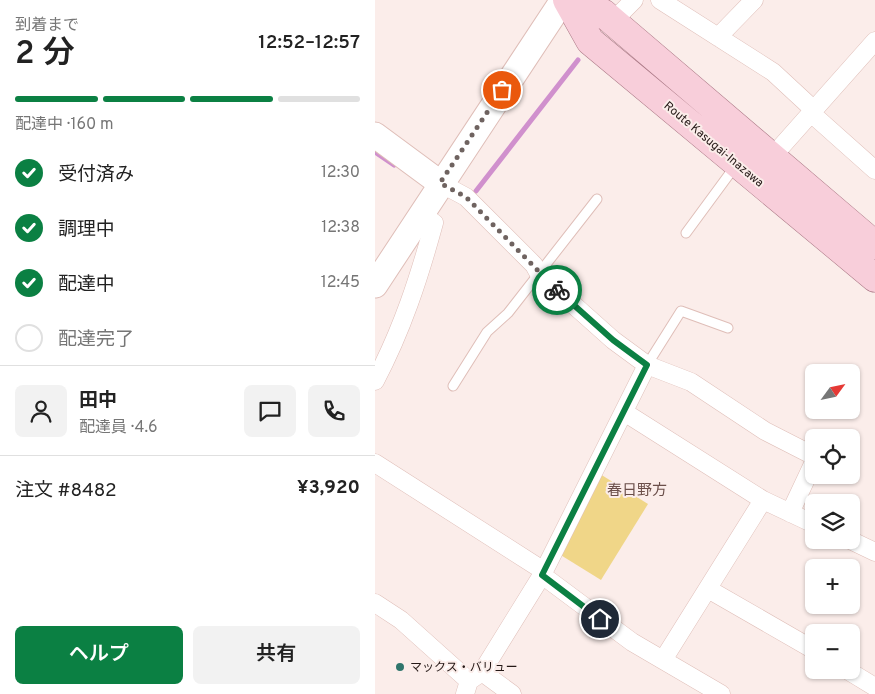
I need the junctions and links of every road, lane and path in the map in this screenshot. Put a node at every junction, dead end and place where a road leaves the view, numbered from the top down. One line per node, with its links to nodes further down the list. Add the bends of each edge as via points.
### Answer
1 (563, 0): 15 (main road)
2 (567, 0): 13 (main road, Route Kasugai-Inazawa, via 590,41)
3 (573, 0): 7 (main road)
4 (634, 0): 7 (street)
5 (660, 0): 8 (street)
6 (754, 0): 8 (street)
7 (613, 21): 12 (main road)
8 (718, 37): 10 (street, via 773,72)
9 (875, 41): 10 (street)
10 (813, 112): 12 (street); 14 (street)
11 (375, 135): 15 (main road)
12 (772, 157): 19 (main road)
13 (737, 163): 18 (lane); 21 (main road, Route Kasugai-Inazawa)
14 (875, 170)
15 (440, 183): 17 (main road); 20 (street, via 466,197)
16 (597, 199): 20 (lane)
17 (421, 214): 22 (main road); 25 (street, via 434,223 418,283)
18 (686, 233)
19 (875, 245)
20 (539, 274): 24 (street, via 613,340); 26 (lane, via 508,313 487,332)
21 (875, 278)
22 (375, 285)
23 (728, 328): 24 (lane, via 681,311)
24 (647, 365): 27 (street); 28 (street, via 691,382 765,431)
25 (375, 381)
26 (453, 386)
27 (624, 412): 31 (street); 36 (street)
28 (805, 451)
29 (375, 464): 36 (street)
30 (805, 481): 32 (street)
31 (763, 500): 32 (street); 37 (street)
32 (790, 513): 33 (street)
33 (805, 520)
34 (860, 545): 35 (street)
35 (875, 552)
36 (543, 573): 40 (street, via 632,642); 42 (street)
37 (708, 589): 39 (street); 40 (street)
38 (375, 602): 42 (street, via 401,620)
39 (805, 645)
40 (663, 660): 45 (street)
41 (860, 678): 43 (street)
42 (472, 682): 44 (street)
43 (875, 687)
44 (512, 694)
45 (721, 694)

